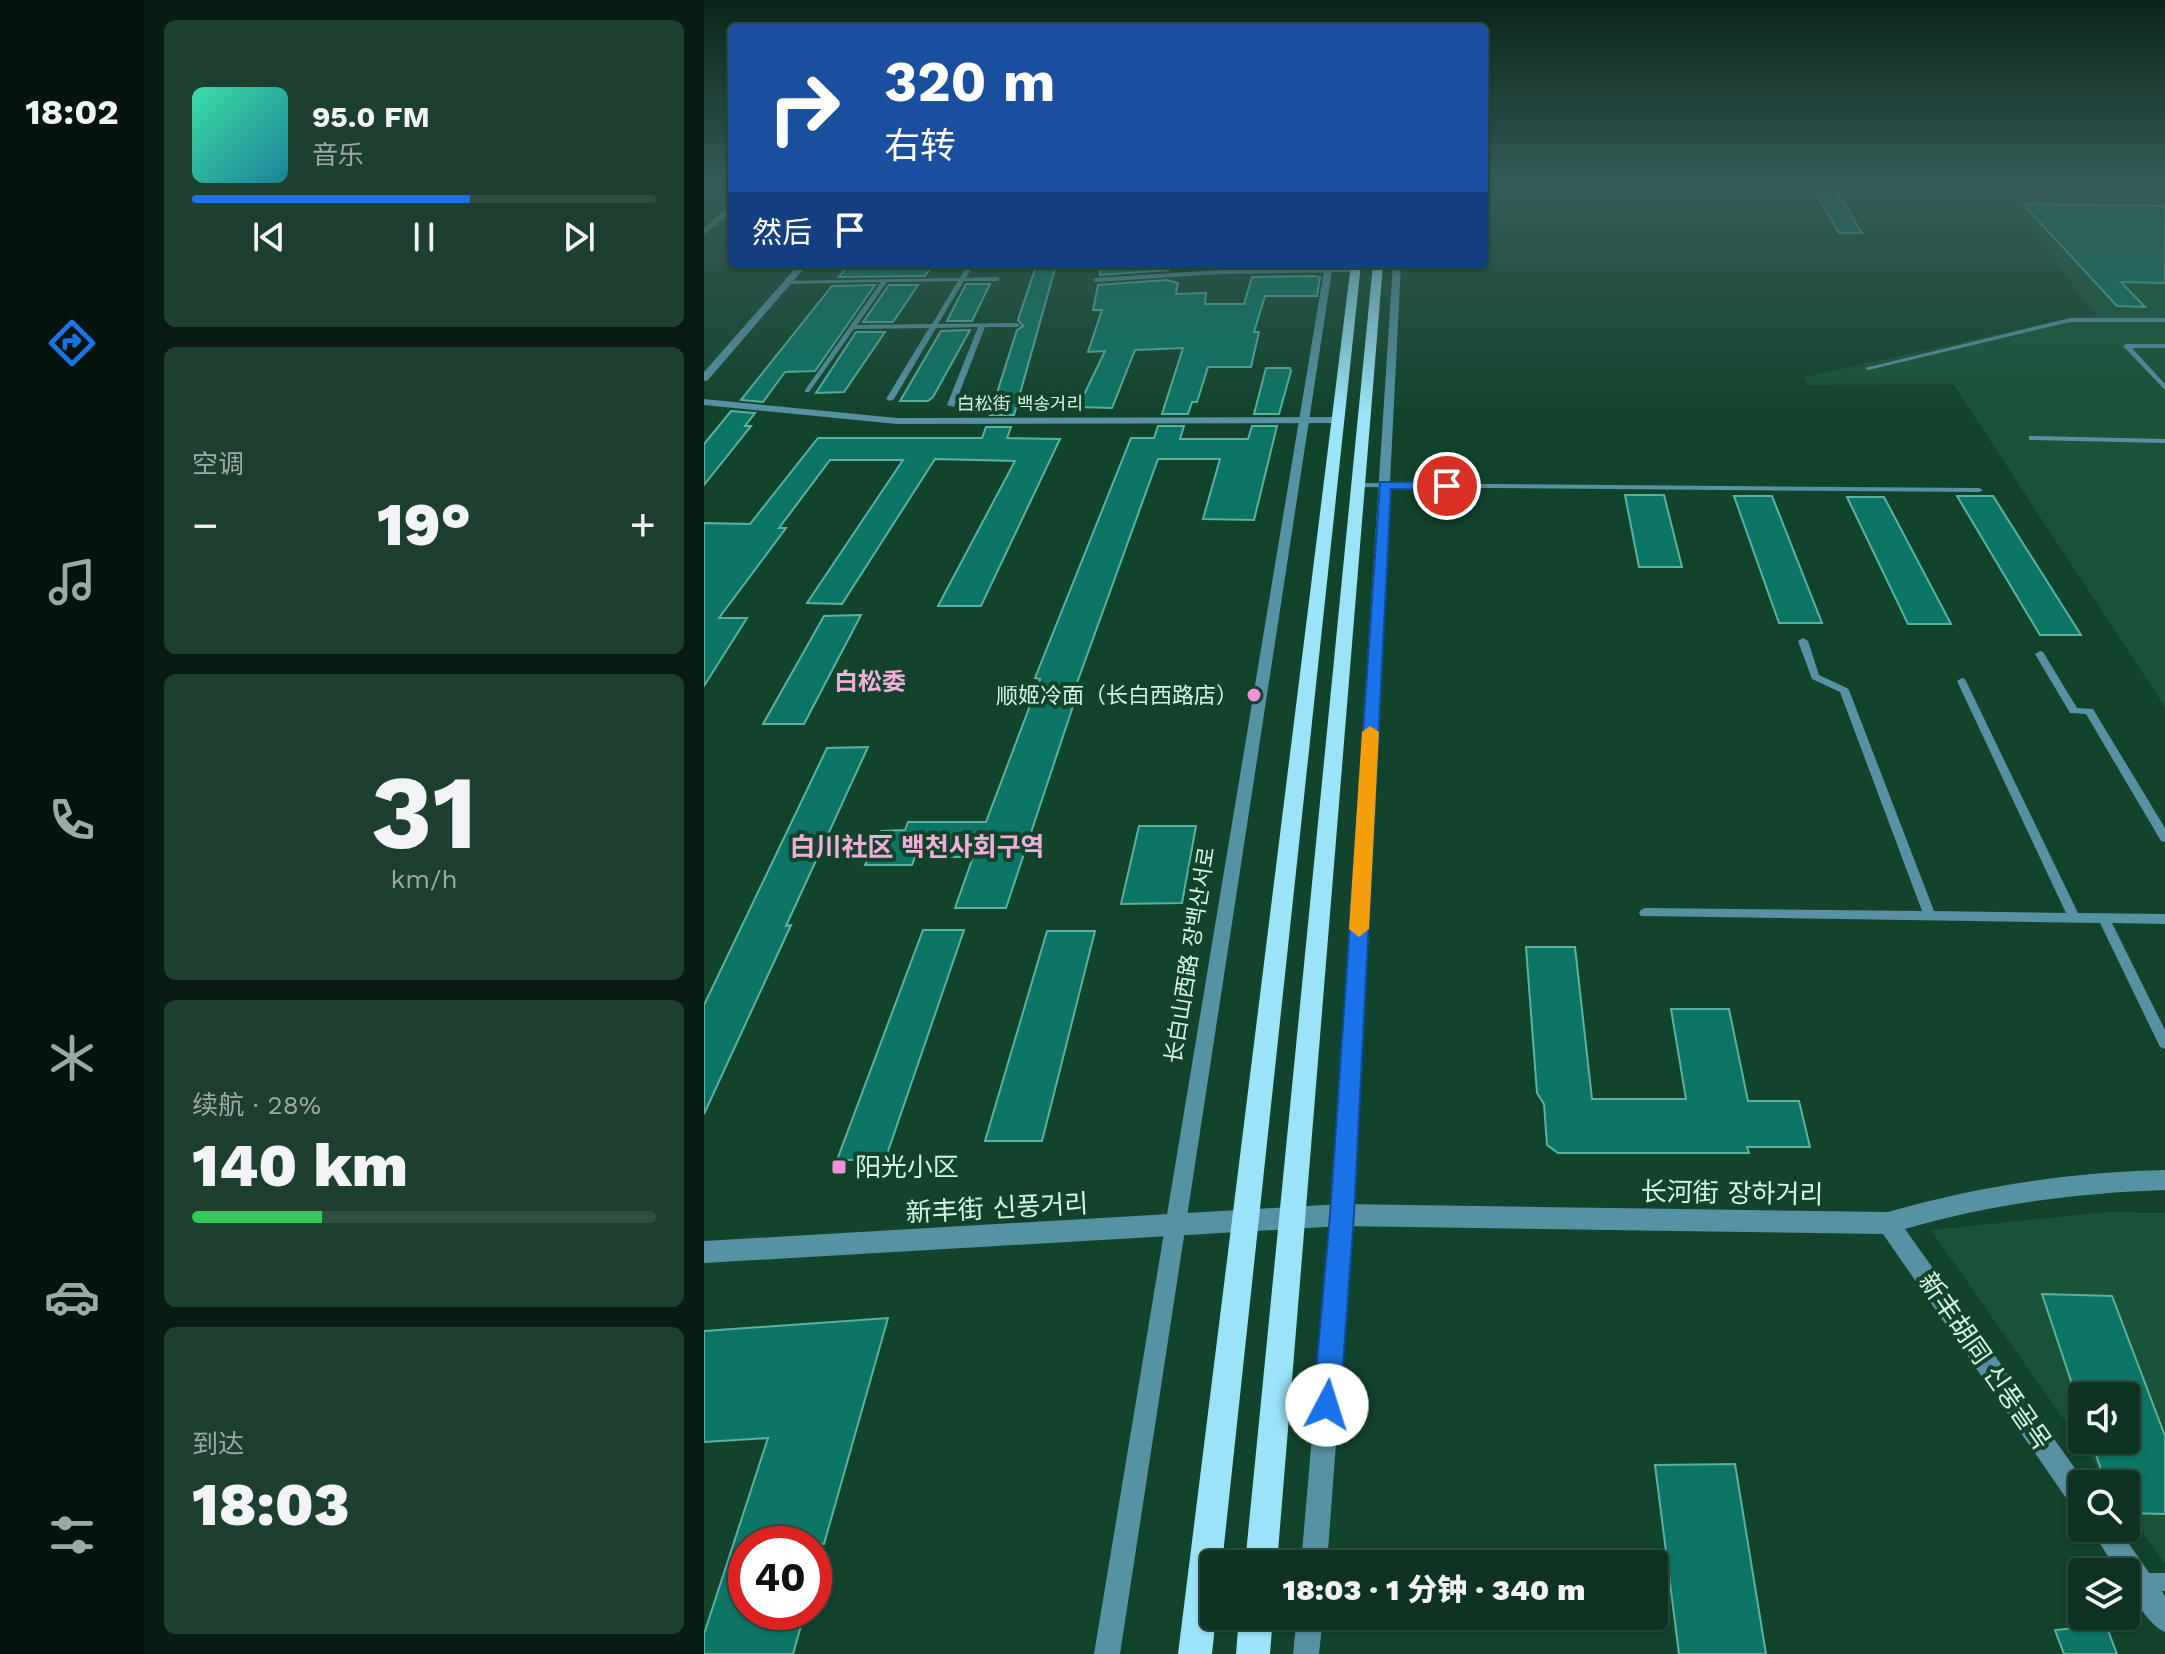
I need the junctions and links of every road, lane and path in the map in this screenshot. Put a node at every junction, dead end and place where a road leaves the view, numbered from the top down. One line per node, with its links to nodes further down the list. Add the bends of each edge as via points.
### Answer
1 (800, 268): 13 (street)
2 (969, 268): 9 (lane)
3 (1214, 268): 8 (lane)
4 (1328, 268): 8 (lane); 28 (street, 长白山西路 장백산서로)
5 (1356, 268): 27 (main road)
6 (1378, 268): 31 (main road)
7 (1397, 268): 32 (street)
8 (1222, 272): 11 (lane)
9 (962, 279): 10 (lane); 12 (lane); 16 (lane)
10 (997, 279)
11 (1096, 280)
12 (885, 281): 13 (lane); 18 (lane)
13 (787, 282): 21 (street)
14 (2165, 320): 20 (lane, via 2070,320)
15 (1017, 325): 17 (lane)
16 (934, 326): 17 (lane); 18 (lane); 24 (lane)
17 (982, 326): 26 (lane)
18 (852, 327): 23 (lane)
19 (2165, 346): 22 (lane, via 2126,346)
20 (1868, 368)
21 (705, 374)
22 (2165, 388)
23 (807, 391)
24 (890, 399)
25 (704, 402): 28 (street, 白松街 백송거리, via 897,421)
26 (951, 405)
27 (1338, 420): 28 (street, 白松街 백송거리); 47 (main road)
28 (1303, 421): 49 (street, 长白山西路 장백산서로)
29 (2032, 438): 30 (lane)
30 (2165, 441)
31 (1358, 485): 32 (lane); 46 (main road)
32 (1385, 485): 33 (lane); 45 (street)
33 (1979, 490)
34 (1803, 641): 39 (lane, via 1815,677 1844,690)
35 (2040, 654): 37 (lane, via 2074,711 2089,711)
36 (1962, 681): 40 (lane)
37 (2165, 838)
38 (1645, 913): 39 (lane)
39 (1930, 916): 40 (lane)
40 (2074, 918): 41 (lane)
41 (2103, 918): 42 (lane); 43 (lane)
42 (2165, 919)
43 (2165, 1043)
44 (2165, 1180): 48 (street, 长河街 장하거리, via 2039,1187 1951,1203)
45 (1342, 1215): 46 (street, 长河街 장하거리); 48 (street, 长河街 장하거리); 54 (street)
46 (1293, 1218): 47 (street, 新丰街 신풍거리); 53 (main road)
47 (1245, 1223): 49 (street, 新丰街 신풍거리); 60 (main road)
48 (1888, 1223): 51 (street, 新丰胡同 신풍골목)
49 (1177, 1227): 50 (street, 新丰街 신풍거리); 59 (street, 长白山西路 장백산서로)
50 (704, 1252)
51 (2068, 1479)
52 (2116, 1542): 55 (street)
53 (1262, 1550)
54 (1315, 1550)
55 (2153, 1582): 56 (street)
56 (2165, 1619)
57 (1255, 1630): 61 (main road)
58 (1309, 1630): 62 (street)
59 (1107, 1654)
60 (1195, 1654)
61 (1253, 1654)
62 (1306, 1654)

